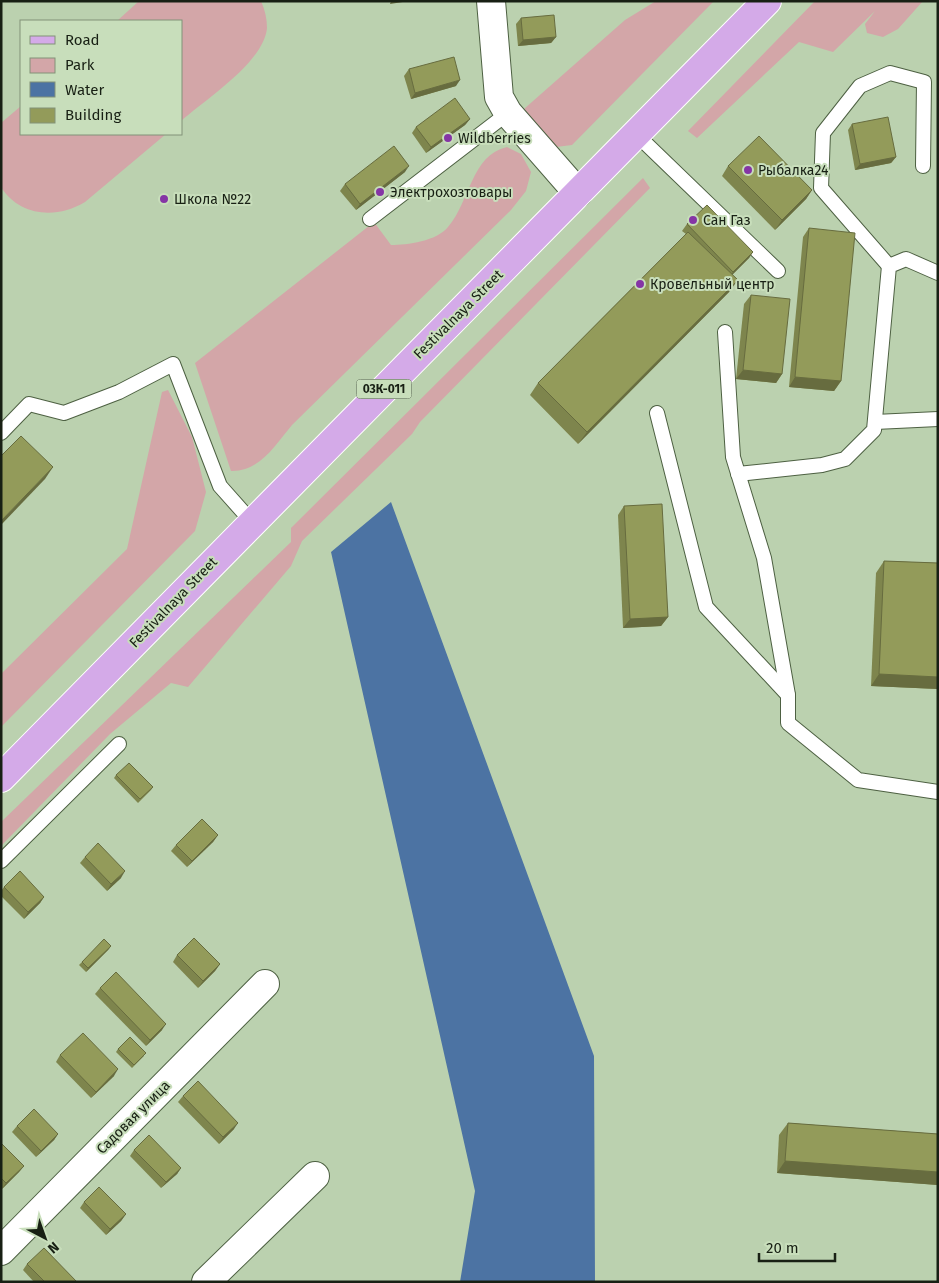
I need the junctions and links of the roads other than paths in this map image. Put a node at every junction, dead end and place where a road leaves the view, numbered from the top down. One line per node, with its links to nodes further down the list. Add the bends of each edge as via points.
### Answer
1 (491, 1): 3 (street, via 499,97)
2 (767, 1): 4 (main road, Festivalnaya Street / 03К-011)
3 (508, 113): 6 (street); 7 (lane)
4 (636, 134): 6 (main road, Festivalnaya Street / 03К-011); 9 (lane)
5 (923, 166): 8 (lane, via 924,82 890,73 860,86 823,133 821,188)
6 (578, 193): 17 (main road, Festivalnaya Street / 03К-011)
7 (370, 219)
8 (889, 266): 10 (lane, via 906,259); 14 (lane)
9 (778, 271)
10 (938, 272)
11 (725, 332): 16 (lane, via 733,457)
12 (657, 413): 18 (lane, via 706,607)
13 (938, 419): 14 (lane)
14 (875, 422): 16 (lane, via 874,430 845,459 822,465)
15 (1, 433): 17 (lane, via 29,404 64,413 119,392 173,364 220,486)
16 (738, 474): 18 (lane, via 764,558)
17 (252, 522): 20 (main road, Festivalnaya Street / 03К-011)
18 (788, 695): 21 (lane, via 788,723 858,780)
19 (119, 744): 22 (lane)
20 (1, 778)
21 (938, 792)
22 (1, 860)
23 (265, 984): 25 (street, Садовая улица)
24 (315, 1176): 26 (street)
25 (1, 1251)
26 (206, 1282)

